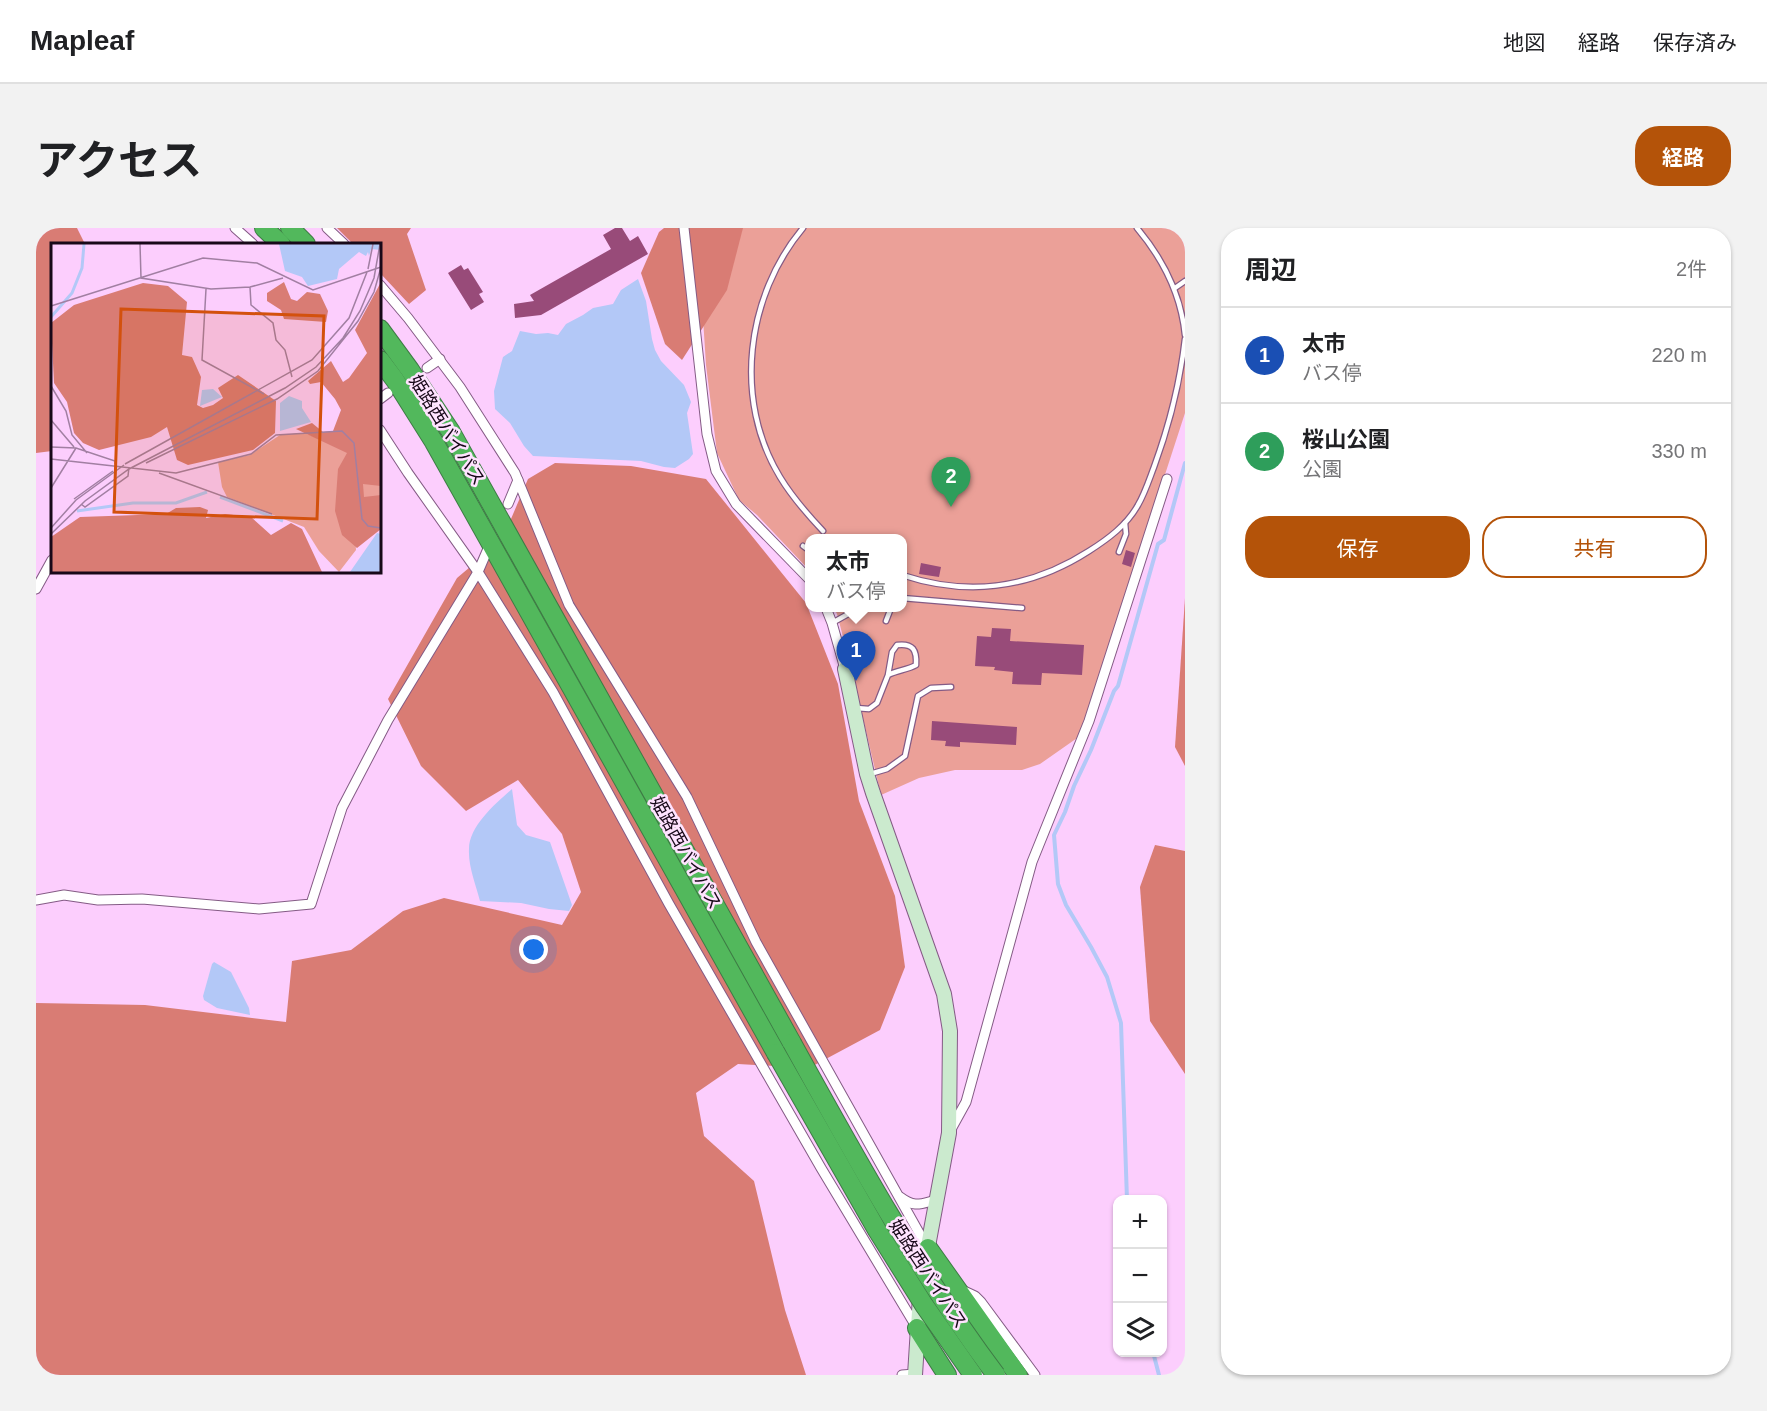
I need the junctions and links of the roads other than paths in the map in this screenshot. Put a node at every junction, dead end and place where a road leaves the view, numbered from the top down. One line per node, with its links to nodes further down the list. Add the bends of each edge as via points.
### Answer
1 (235, 228): 8 (street)
2 (264, 228): 9 (highway)
3 (290, 228): 10 (highway)
4 (327, 228): 11 (street)
5 (684, 228): 30 (street, via 707,434 716,471 736,504)
6 (803, 228): 25 (lane, via 782,255 762,300 753,338 753,395 764,444 778,475)
7 (1137, 228): 14 (lane)
8 (252, 243)
9 (280, 243)
10 (305, 243)
11 (343, 243)
12 (1185, 281): 14 (lane)
13 (381, 286): 17 (street)
14 (1175, 288): 16 (lane)
15 (381, 330): 46 (highway, 姫路西バイパス, via 451,432)
16 (1185, 337): 24 (lane, via 1178,384 1158,453 1138,506)
17 (440, 359): 19 (street); 22 (street)
18 (381, 361): 46 (highway, 姫路西バイパス, via 434,441)
19 (427, 368)
20 (381, 432): 29 (street)
21 (1167, 478): 47 (street, via 1089,721 1032,862 966,1102)
22 (518, 480): 23 (street); 48 (street, via 569,605 687,796 756,942)
23 (508, 504)
24 (1125, 523): 27 (lane, via 1126,534); 31 (lane, via 1105,542 1077,559 1023,582 946,586)
25 (823, 531)
26 (487, 551): 29 (street)
27 (1119, 552)
28 (51, 562): 32 (street)
29 (478, 572): 45 (street, via 388,720 342,808 311,904 258,909 64,895); 52 (street, via 553,692 687,935)
30 (805, 575)
31 (907, 576)
32 (36, 589)
33 (907, 598): 34 (lane)
34 (1022, 608)
35 (828, 612): 39 (street)
36 (853, 612): 39 (lane)
37 (889, 612): 38 (lane)
38 (886, 621)
39 (832, 623): 40 (street)
40 (845, 669): 43 (street)
41 (888, 675): 41 (lane, via 916,665 914,649 897,645); 43 (lane, via 878,703 869,709)
42 (951, 687): 44 (lane, via 931,688 918,696 905,756 887,769)
43 (854, 708): 44 (street)
44 (867, 774): 47 (street, via 944,994 950,1031)
45 (36, 900)
46 (784, 1048): 59 (highway, 姫路西バイパス, bridge, via 877,1230); 60 (highway, 姫路西バイパス, bridge, via 940,1296)
47 (949, 1134): 49 (street)
48 (898, 1196): 49 (street, via 914,1205); 50 (street)
49 (936, 1200): 50 (street)
50 (928, 1248): 51 (street); 53 (highway)
51 (922, 1278): 52 (street); 54 (street)
52 (889, 1281): 55 (street)
53 (960, 1294): 54 (street, via 944,1286); 61 (highway); 62 (street, via 967,1291 981,1302)
54 (919, 1299): 55 (street)
55 (917, 1328): 57 (street); 58 (highway)
56 (902, 1375): 57 (street)
57 (915, 1375)
58 (947, 1375)
59 (973, 1375)
60 (996, 1375)
61 (1018, 1375)
62 (1035, 1375)

